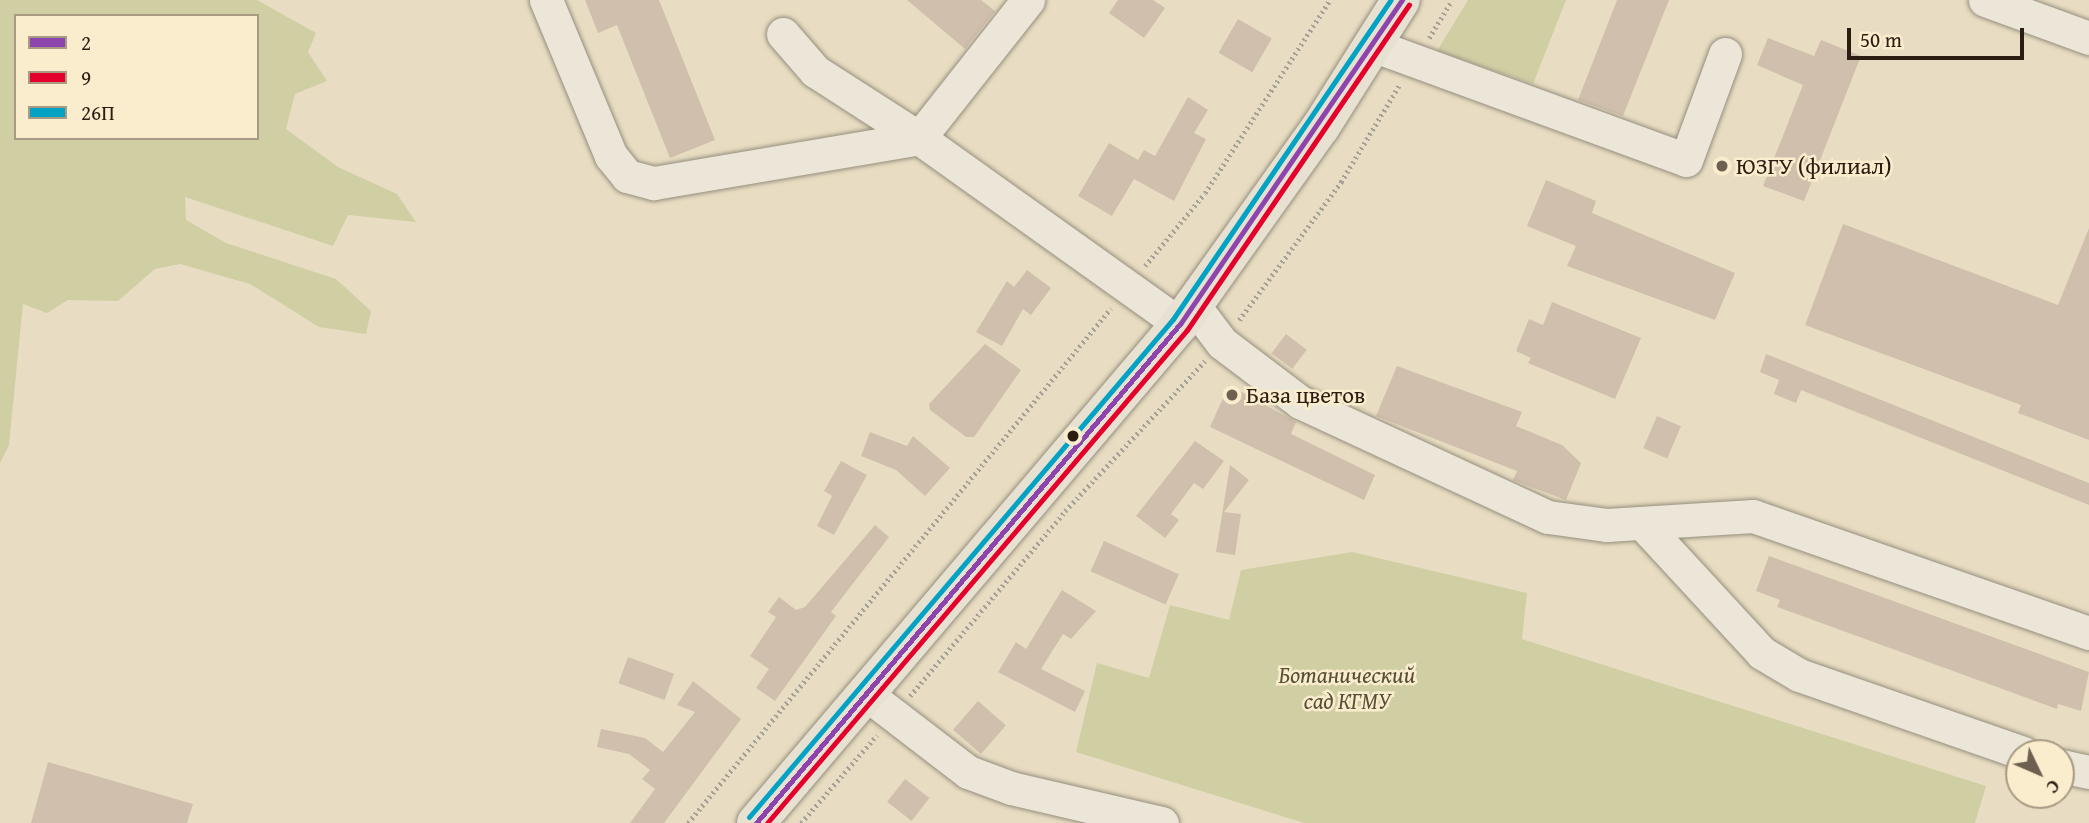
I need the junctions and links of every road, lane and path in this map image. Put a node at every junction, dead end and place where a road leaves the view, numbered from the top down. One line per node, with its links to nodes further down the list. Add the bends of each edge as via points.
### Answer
1 (546, 0): 10 (street, via 611,156 627,176 654,183)
2 (1028, 0): 10 (street)
3 (1330, 0): 11 (path, via 1205,193)
4 (1985, 0): 7 (street)
5 (1400, 2): 8 (main road)
6 (783, 34): 10 (street, via 815,71)
7 (2089, 38)
8 (1375, 46): 9 (street, via 1686,160); 12 (main road)
9 (1725, 54)
10 (919, 138): 11 (street)
11 (1126, 289): 12 (street); 17 (path)
12 (1187, 315): 13 (street, via 1269,382 1340,423 1548,517); 15 (main road)
13 (1643, 524): 14 (street, via 1734,516 1770,520); 16 (street, via 1669,546 1733,627 1780,664)
14 (2089, 633)
15 (865, 693): 18 (main road); 19 (street, via 968,772 1011,788)
16 (2005, 746)
17 (688, 823)
18 (757, 823)
19 (1162, 823)

